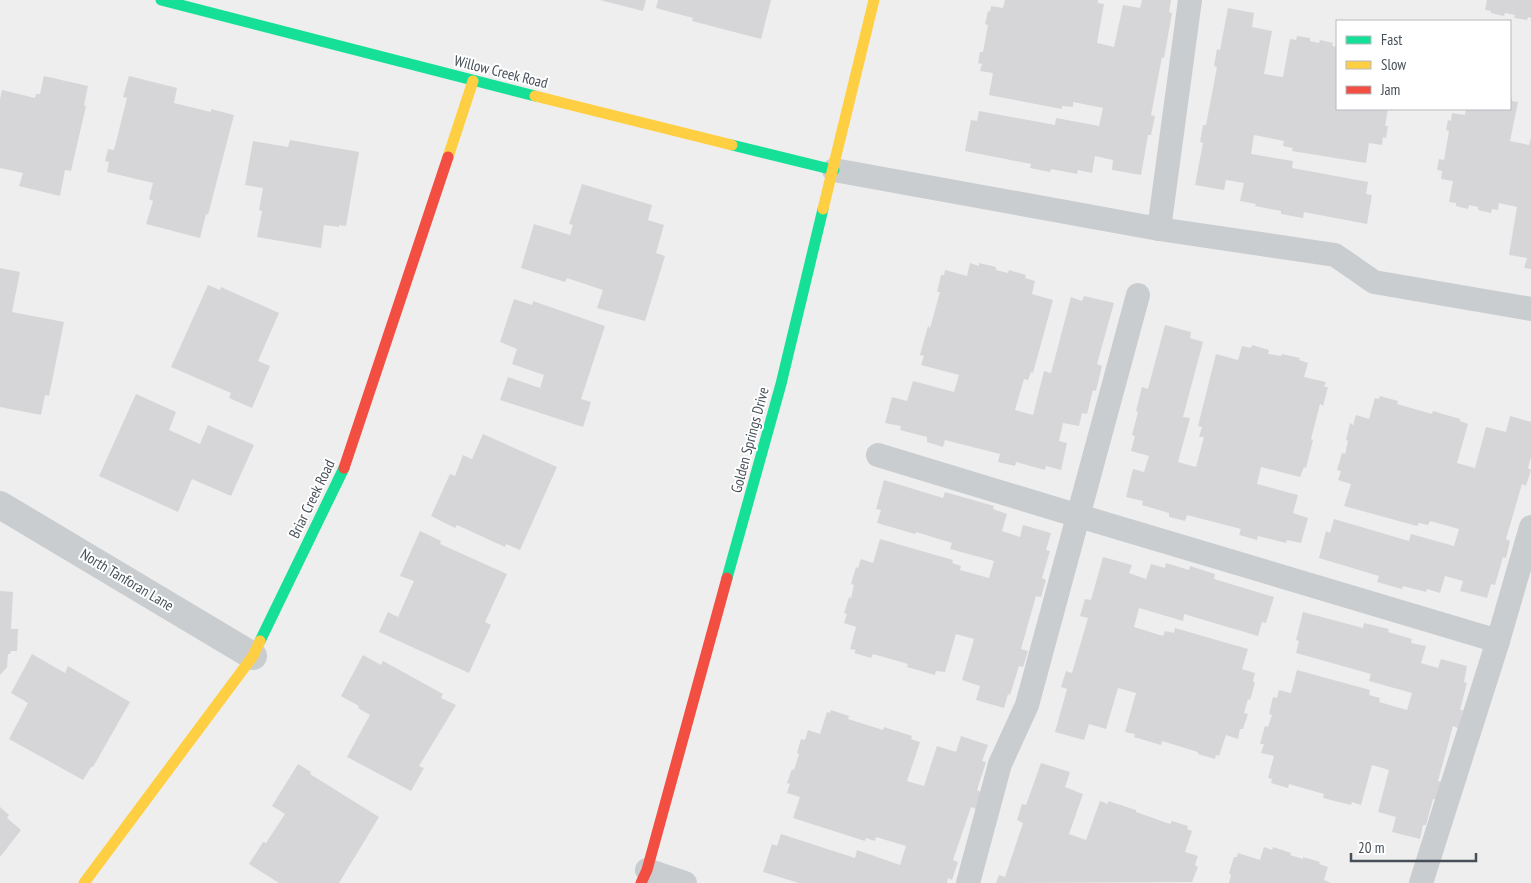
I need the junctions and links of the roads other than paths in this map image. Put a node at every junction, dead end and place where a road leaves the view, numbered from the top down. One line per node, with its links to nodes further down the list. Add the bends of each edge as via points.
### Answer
1 (161, 0): 4 (street, Willow Creek Road)
2 (874, 0): 5 (street, Golden Springs Drive)
3 (1190, 0): 6 (lane)
4 (473, 81): 5 (street, Willow Creek Road); 14 (street, Briar Creek Road, via 346,465)
5 (834, 170): 6 (lane); 15 (street, Golden Springs Drive, via 781,384)
6 (1159, 229): 8 (lane, via 1335,255 1374,282)
7 (1138, 295): 11 (lane)
8 (1531, 310)
9 (878, 455): 11 (lane)
10 (0, 505): 14 (street, North Tanforan Lane)
11 (1079, 516): 13 (lane); 18 (lane, via 1027,705 1000,764)
12 (1531, 527): 13 (lane)
13 (1498, 641): 19 (lane)
14 (253, 656): 16 (street, Briar Creek Road)
15 (644, 877): 17 (lane)
16 (84, 883)
17 (685, 883)
18 (968, 883)
19 (1421, 883)

